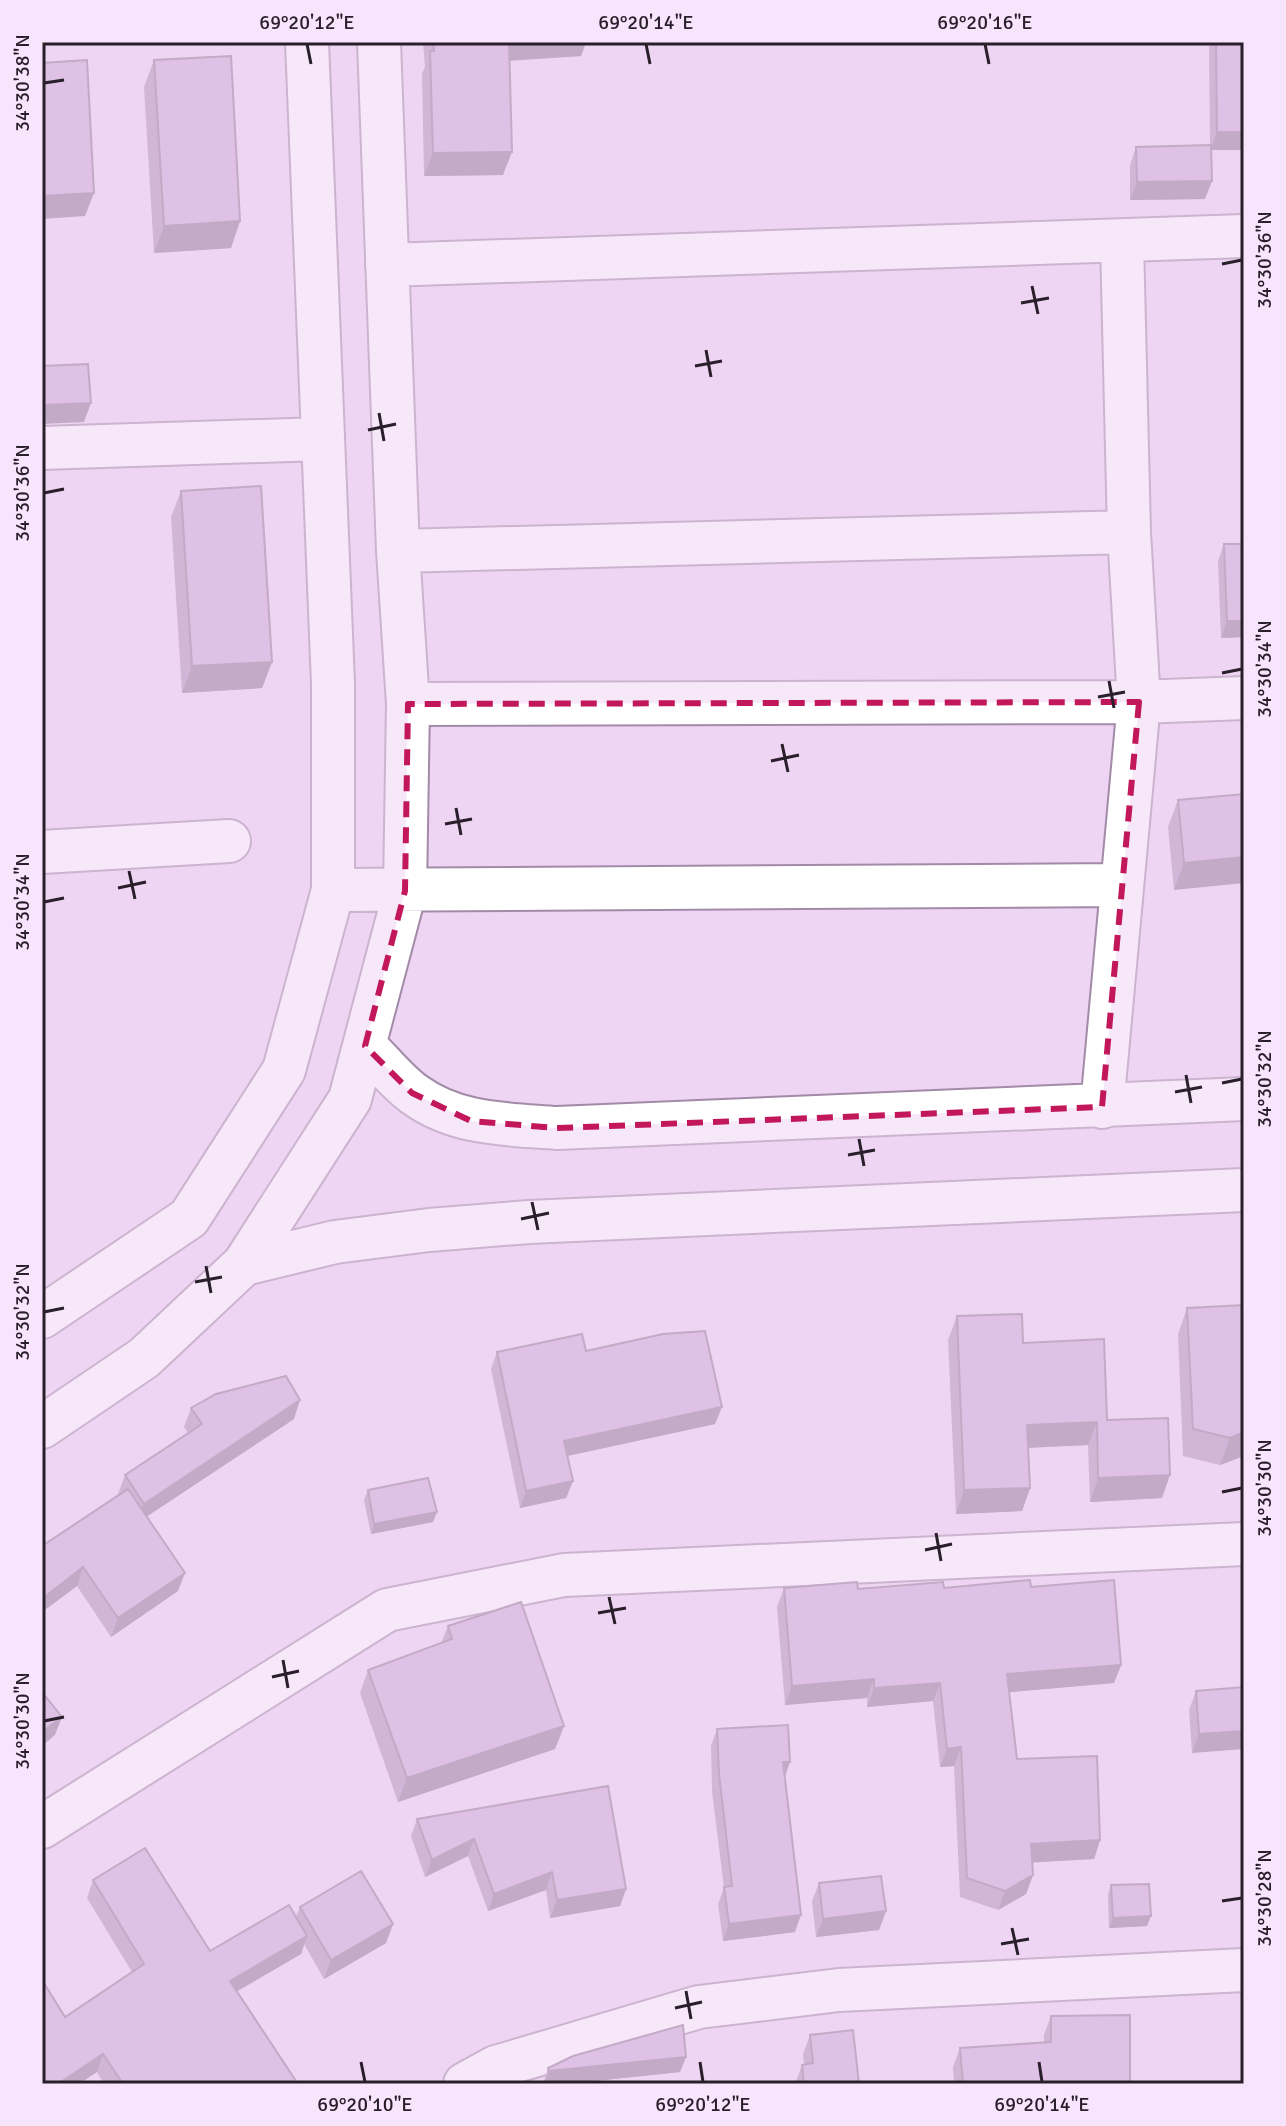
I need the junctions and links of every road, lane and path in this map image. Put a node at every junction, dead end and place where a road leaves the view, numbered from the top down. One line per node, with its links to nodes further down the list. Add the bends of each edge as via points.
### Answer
1 (307, 42): 6 (street)
2 (379, 42): 5 (street)
3 (1244, 236): 4 (street)
4 (1122, 241): 5 (street); 8 (street)
5 (387, 265): 9 (street)
6 (321, 439): 7 (street); 16 (street, via 333,684)
7 (42, 448)
8 (1129, 532): 9 (street); 11 (street)
9 (398, 551): 12 (street)
10 (1244, 698): 11 (street)
11 (1139, 702): 12 (street); 15 (street)
12 (408, 704): 17 (street)
13 (229, 841): 14 (street)
14 (42, 852)
15 (1122, 885): 17 (street); 20 (street)
16 (333, 890): 17 (street); 23 (street, via 284,1070 189,1218)
17 (405, 891): 18 (street)
18 (365, 1046): 20 (street, via 412,1093 471,1121 557,1128); 22 (street, via 350,1099)
19 (1244, 1099): 20 (street)
20 (1102, 1107)
21 (1244, 1190): 22 (street, via 529,1222 335,1242)
22 (244, 1264): 24 (street, via 144,1358)
23 (42, 1317)
24 (42, 1427)
25 (1244, 1544): 26 (street, via 564,1575 387,1610)
26 (42, 1827)
27 (1244, 1970): 28 (street, via 839,1990 699,2007 496,2067)
28 (465, 2084)

